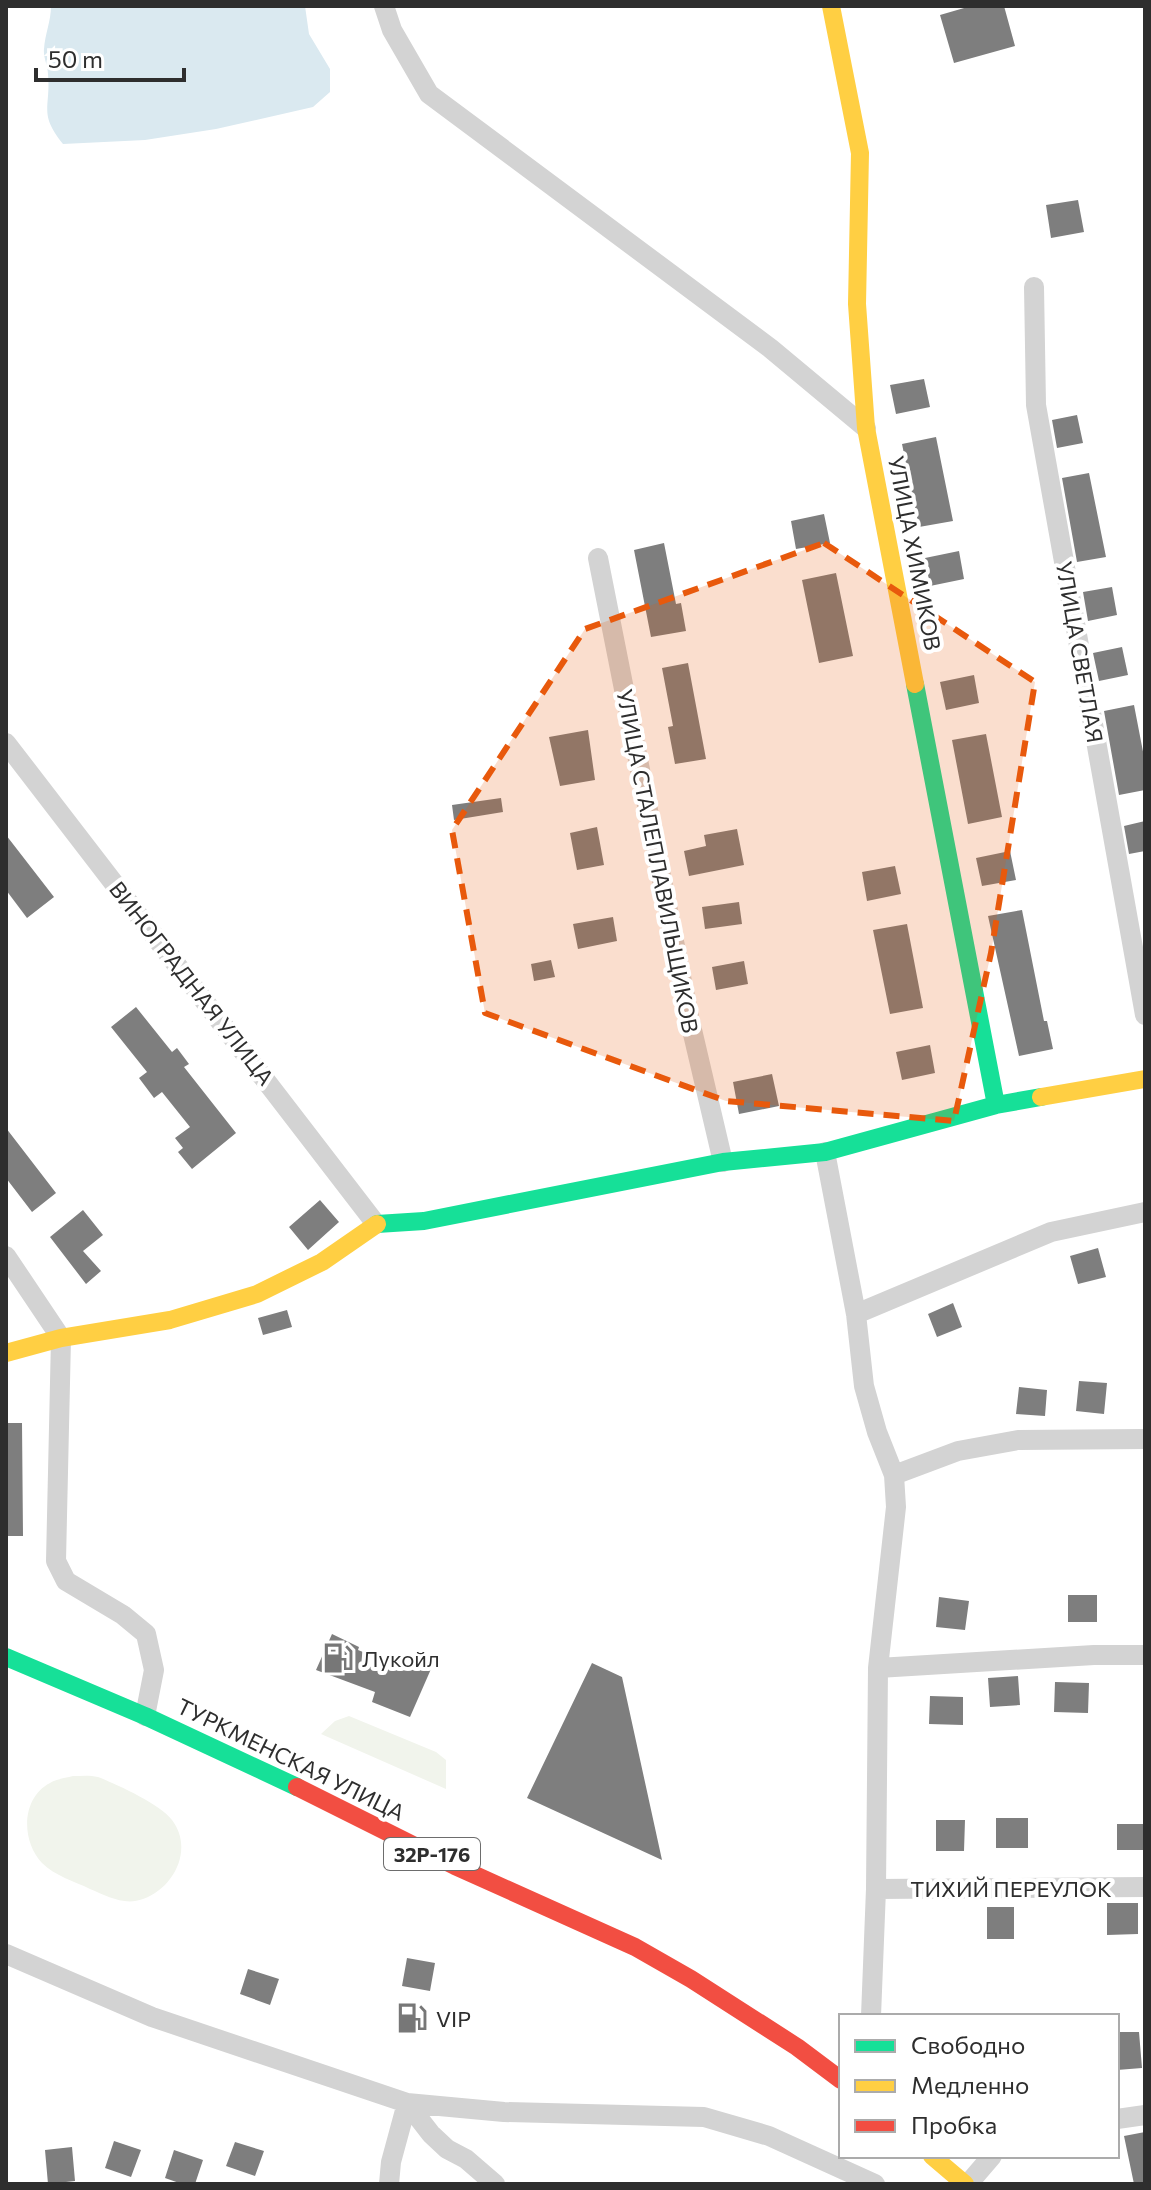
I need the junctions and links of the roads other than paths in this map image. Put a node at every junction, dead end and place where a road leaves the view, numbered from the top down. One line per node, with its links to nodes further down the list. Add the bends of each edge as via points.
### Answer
1 (384, 6): 4 (street, via 429,94 770,348)
2 (831, 6): 4 (street, УЛИЦА ХИМИКОВ, via 860,153 857,304)
3 (1034, 287): 7 (street, УЛИЦА СВЕТЛАЯ, via 1036,405)
4 (866, 428): 9 (street, УЛИЦА ХИМИКОВ)
5 (598, 558): 11 (street, УЛИЦА СТАЛЕПЛАВИЛЬЩИКОВ)
6 (6, 743): 13 (street, ВИНОГРАДНАЯ УЛИЦА)
7 (1145, 1015)
8 (1145, 1079): 9 (street)
9 (996, 1105): 10 (street)
10 (825, 1152): 11 (street); 15 (street)
11 (723, 1162): 13 (street, via 424,1221)
12 (1145, 1212): 15 (street, via 1051,1232)
13 (376, 1224): 16 (street, via 322,1262 257,1294 170,1320)
14 (6, 1256): 16 (street)
15 (856, 1314): 19 (street, via 864,1386)
16 (61, 1338): 17 (street); 23 (street, via 56,1561 66,1581 146,1634 154,1670)
17 (6, 1353)
18 (1145, 1439): 19 (street, via 1018,1440 958,1451)
19 (894, 1475): 22 (street, via 896,1507)
20 (1145, 1655): 22 (street)
21 (6, 1657): 23 (street, ТУРКМЕНСКАЯ УЛИЦА / 32Р-176)
22 (878, 1668): 25 (street)
23 (145, 1716): 28 (street, ТУРКМЕНСКАЯ УЛИЦА / 32Р-176, via 635,1947)
24 (1145, 1887): 25 (street, ТИХИЙ ПЕРЕУЛОК)
25 (876, 1889): 27 (street)
26 (6, 1954): 29 (street, via 152,2017)
27 (871, 2014)
28 (839, 2078)
29 (407, 2103): 34 (street); 35 (street, via 447,2149); 36 (street, via 504,2112 704,2117 769,2136)
30 (1145, 2115): 31 (street)
31 (1119, 2119)
32 (934, 2158): 37 (street)
33 (990, 2158): 37 (street)
34 (389, 2184)
35 (495, 2184)
36 (875, 2184)
37 (966, 2184)

